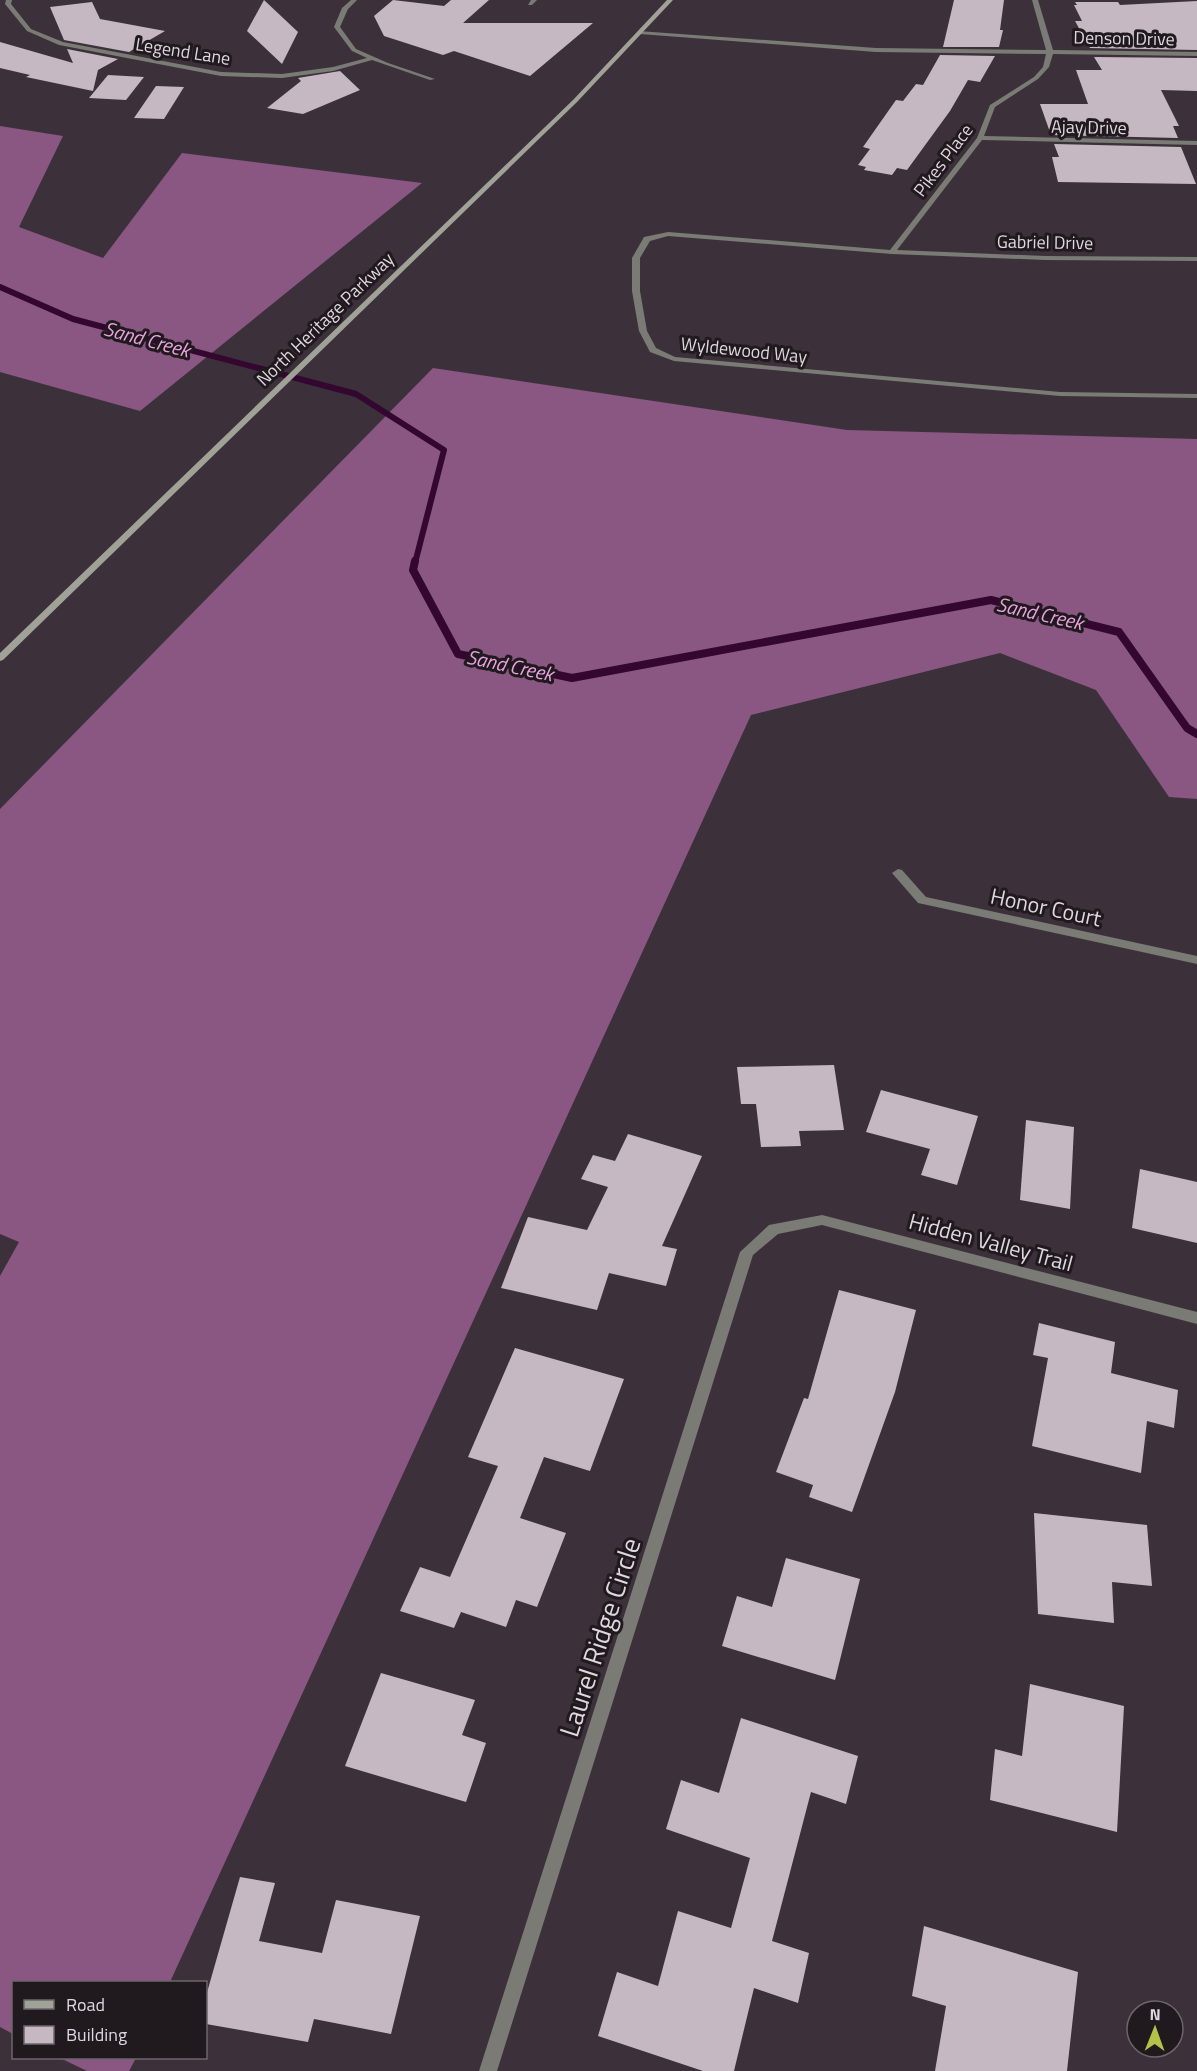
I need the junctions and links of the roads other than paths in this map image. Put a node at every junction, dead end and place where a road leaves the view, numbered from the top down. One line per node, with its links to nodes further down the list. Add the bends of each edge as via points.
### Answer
1 (9, 0): 8 (street, Legend Lane, via 8,4 29,30 61,44 221,74 282,76 333,69)
2 (354, 0): 8 (street, via 345,8 337,27 354,50)
3 (669, 0): 5 (main road, North Heritage Parkway)
4 (1035, 0): 6 (street)
5 (640, 32): 6 (street, Denson Drive, via 835,48); 15 (main road, North Heritage Parkway, via 575,101)
6 (1050, 52): 7 (street, Denson Drive); 10 (street, Pikes Place, via 1046,67 1036,78 992,106)
7 (1197, 54)
8 (373, 58): 9 (street)
9 (432, 80)
10 (980, 138): 11 (street, Ajay Drive); 12 (street, Pikes Place)
11 (1197, 143)
12 (892, 252): 13 (street, Gabriel Drive); 14 (street, Wyldewood Way, via 668,234 647,239 636,258 636,291 643,331 653,350 674,359 1060,394)
13 (1197, 259)
14 (1197, 396)
15 (0, 657)
16 (898, 873): 17 (street, Honor Court, via 922,900)
17 (1197, 960)
18 (774, 1229): 19 (street, Hidden Valley Trail, via 822,1220); 20 (street, Laurel Ridge Circle, via 747,1252)
19 (1197, 1318)
20 (488, 2071)

